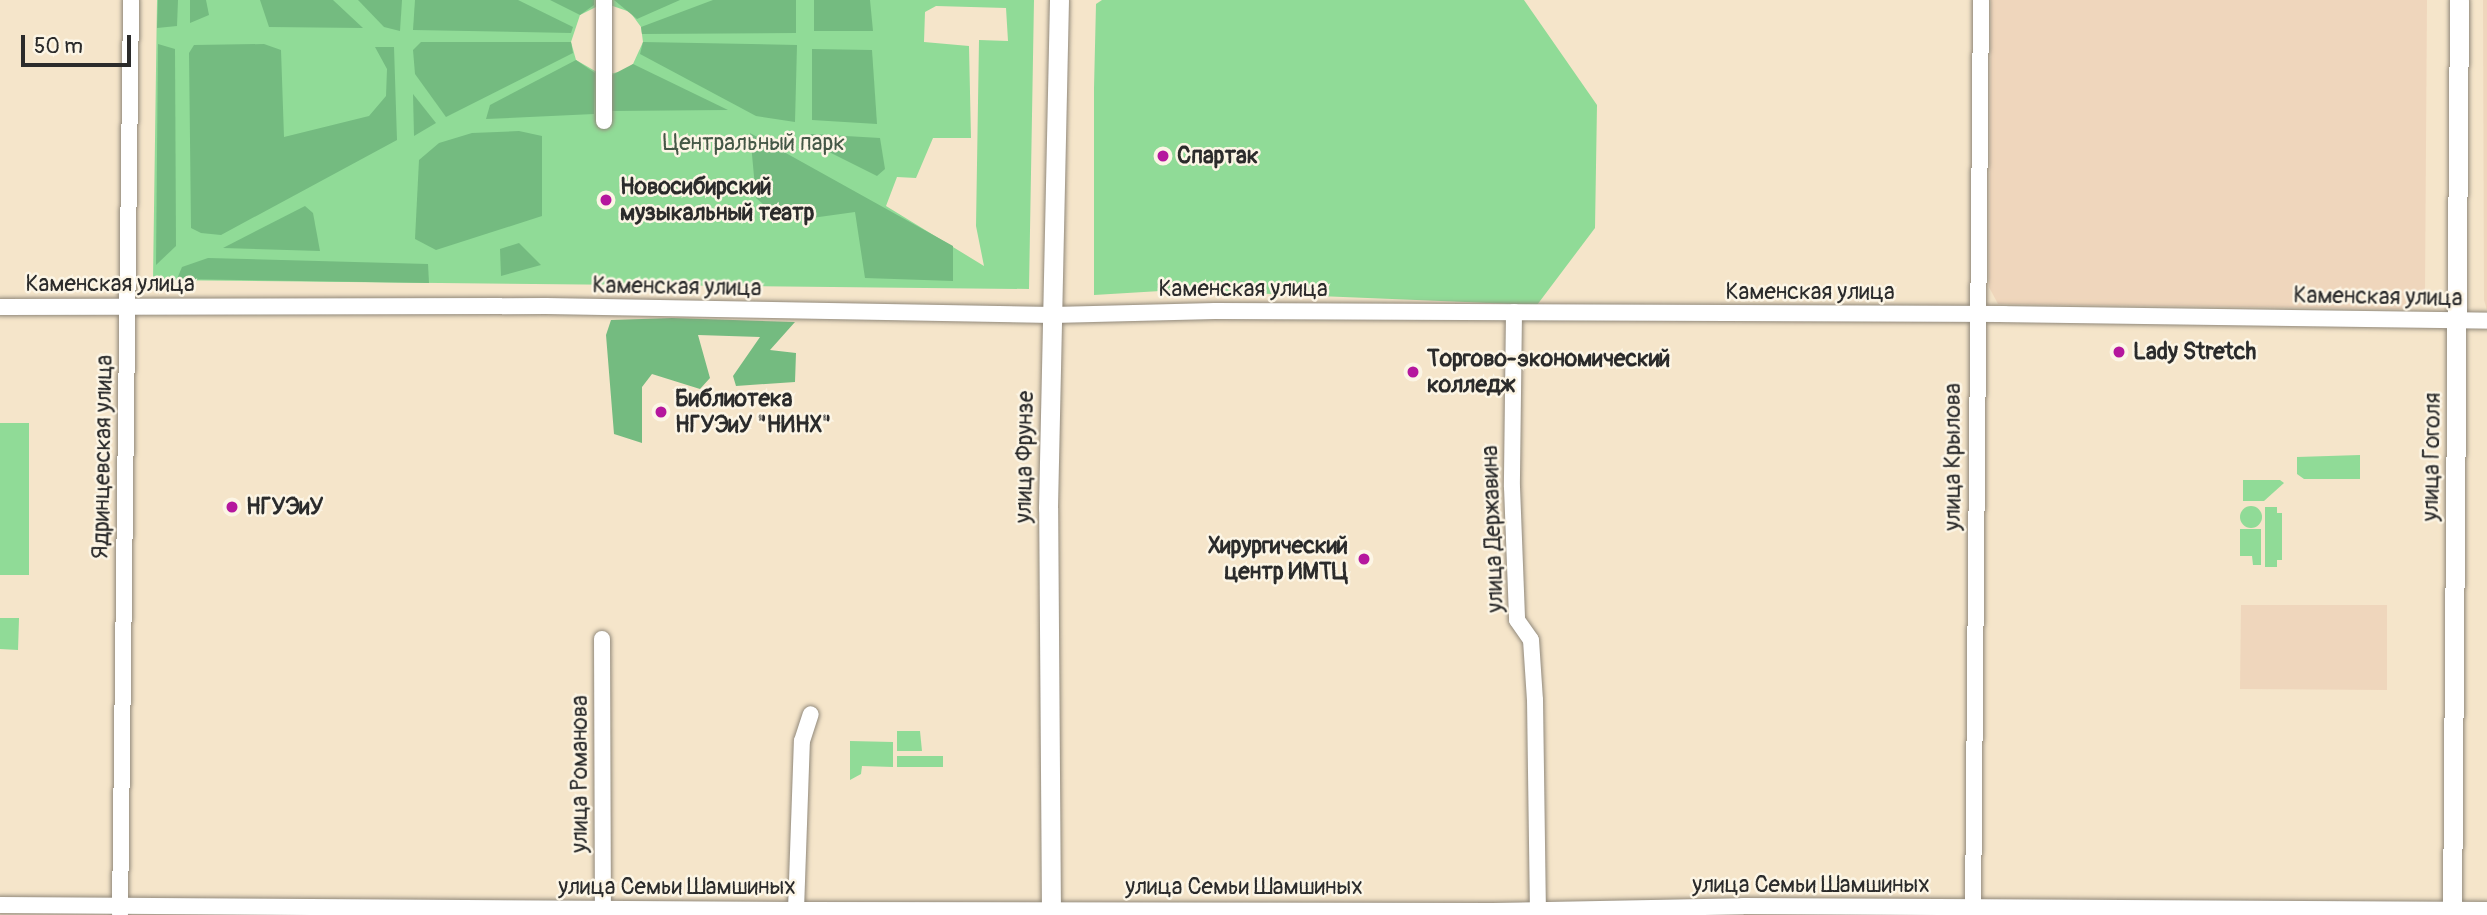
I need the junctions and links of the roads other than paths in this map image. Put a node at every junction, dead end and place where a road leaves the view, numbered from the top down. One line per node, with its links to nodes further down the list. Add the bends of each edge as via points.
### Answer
1 (131, 0): 7 (street, Ядринцевская улица)
2 (604, 0): 6 (street)
3 (1059, 0): 10 (main road, улица Фрунзе)
4 (1981, 0): 11 (street, улица Крылова)
5 (2459, 0): 12 (main road, улица Гоголя)
6 (604, 121)
7 (128, 306): 8 (street, Каменская улица); 10 (street, Каменская улица, via 546,306); 18 (street, Ядринцевская улица)
8 (0, 307)
9 (1514, 312): 10 (street, Каменская улица); 11 (street, Каменская улица); 17 (street, улица Державина, via 1512,487 1517,620 1531,640)
10 (1053, 315): 23 (main road, улица Фрунзе, via 1048,508)
11 (1978, 315): 12 (street, Каменская улица); 24 (street, улица Крылова)
12 (2458, 321): 13 (street, Каменская улица); 26 (main road, улица Гоголя)
13 (2487, 321)
14 (602, 639): 22 (street, улица Романова)
15 (811, 714): 19 (street, via 802,741)
16 (0, 905): 18 (street, улица Семьи Шамшиных)
17 (1538, 909): 20 (street, улица Семьи Шамшиных); 25 (street, улица Семьи Шамшиных)
18 (120, 910): 22 (street, улица Семьи Шамшиных)
19 (796, 910): 22 (street, улица Семьи Шамшиных); 23 (street, улица Семьи Шамшиных)
20 (1743, 910): 24 (street, улица Семьи Шамшиных)
21 (2487, 910): 26 (street, улица Семьи Шамшиных)
22 (612, 911)
23 (1051, 912): 25 (street, улица Семьи Шамшиных)
24 (1973, 912): 26 (street, улица Семьи Шамшиных)
25 (1493, 913)
26 (2452, 913)

